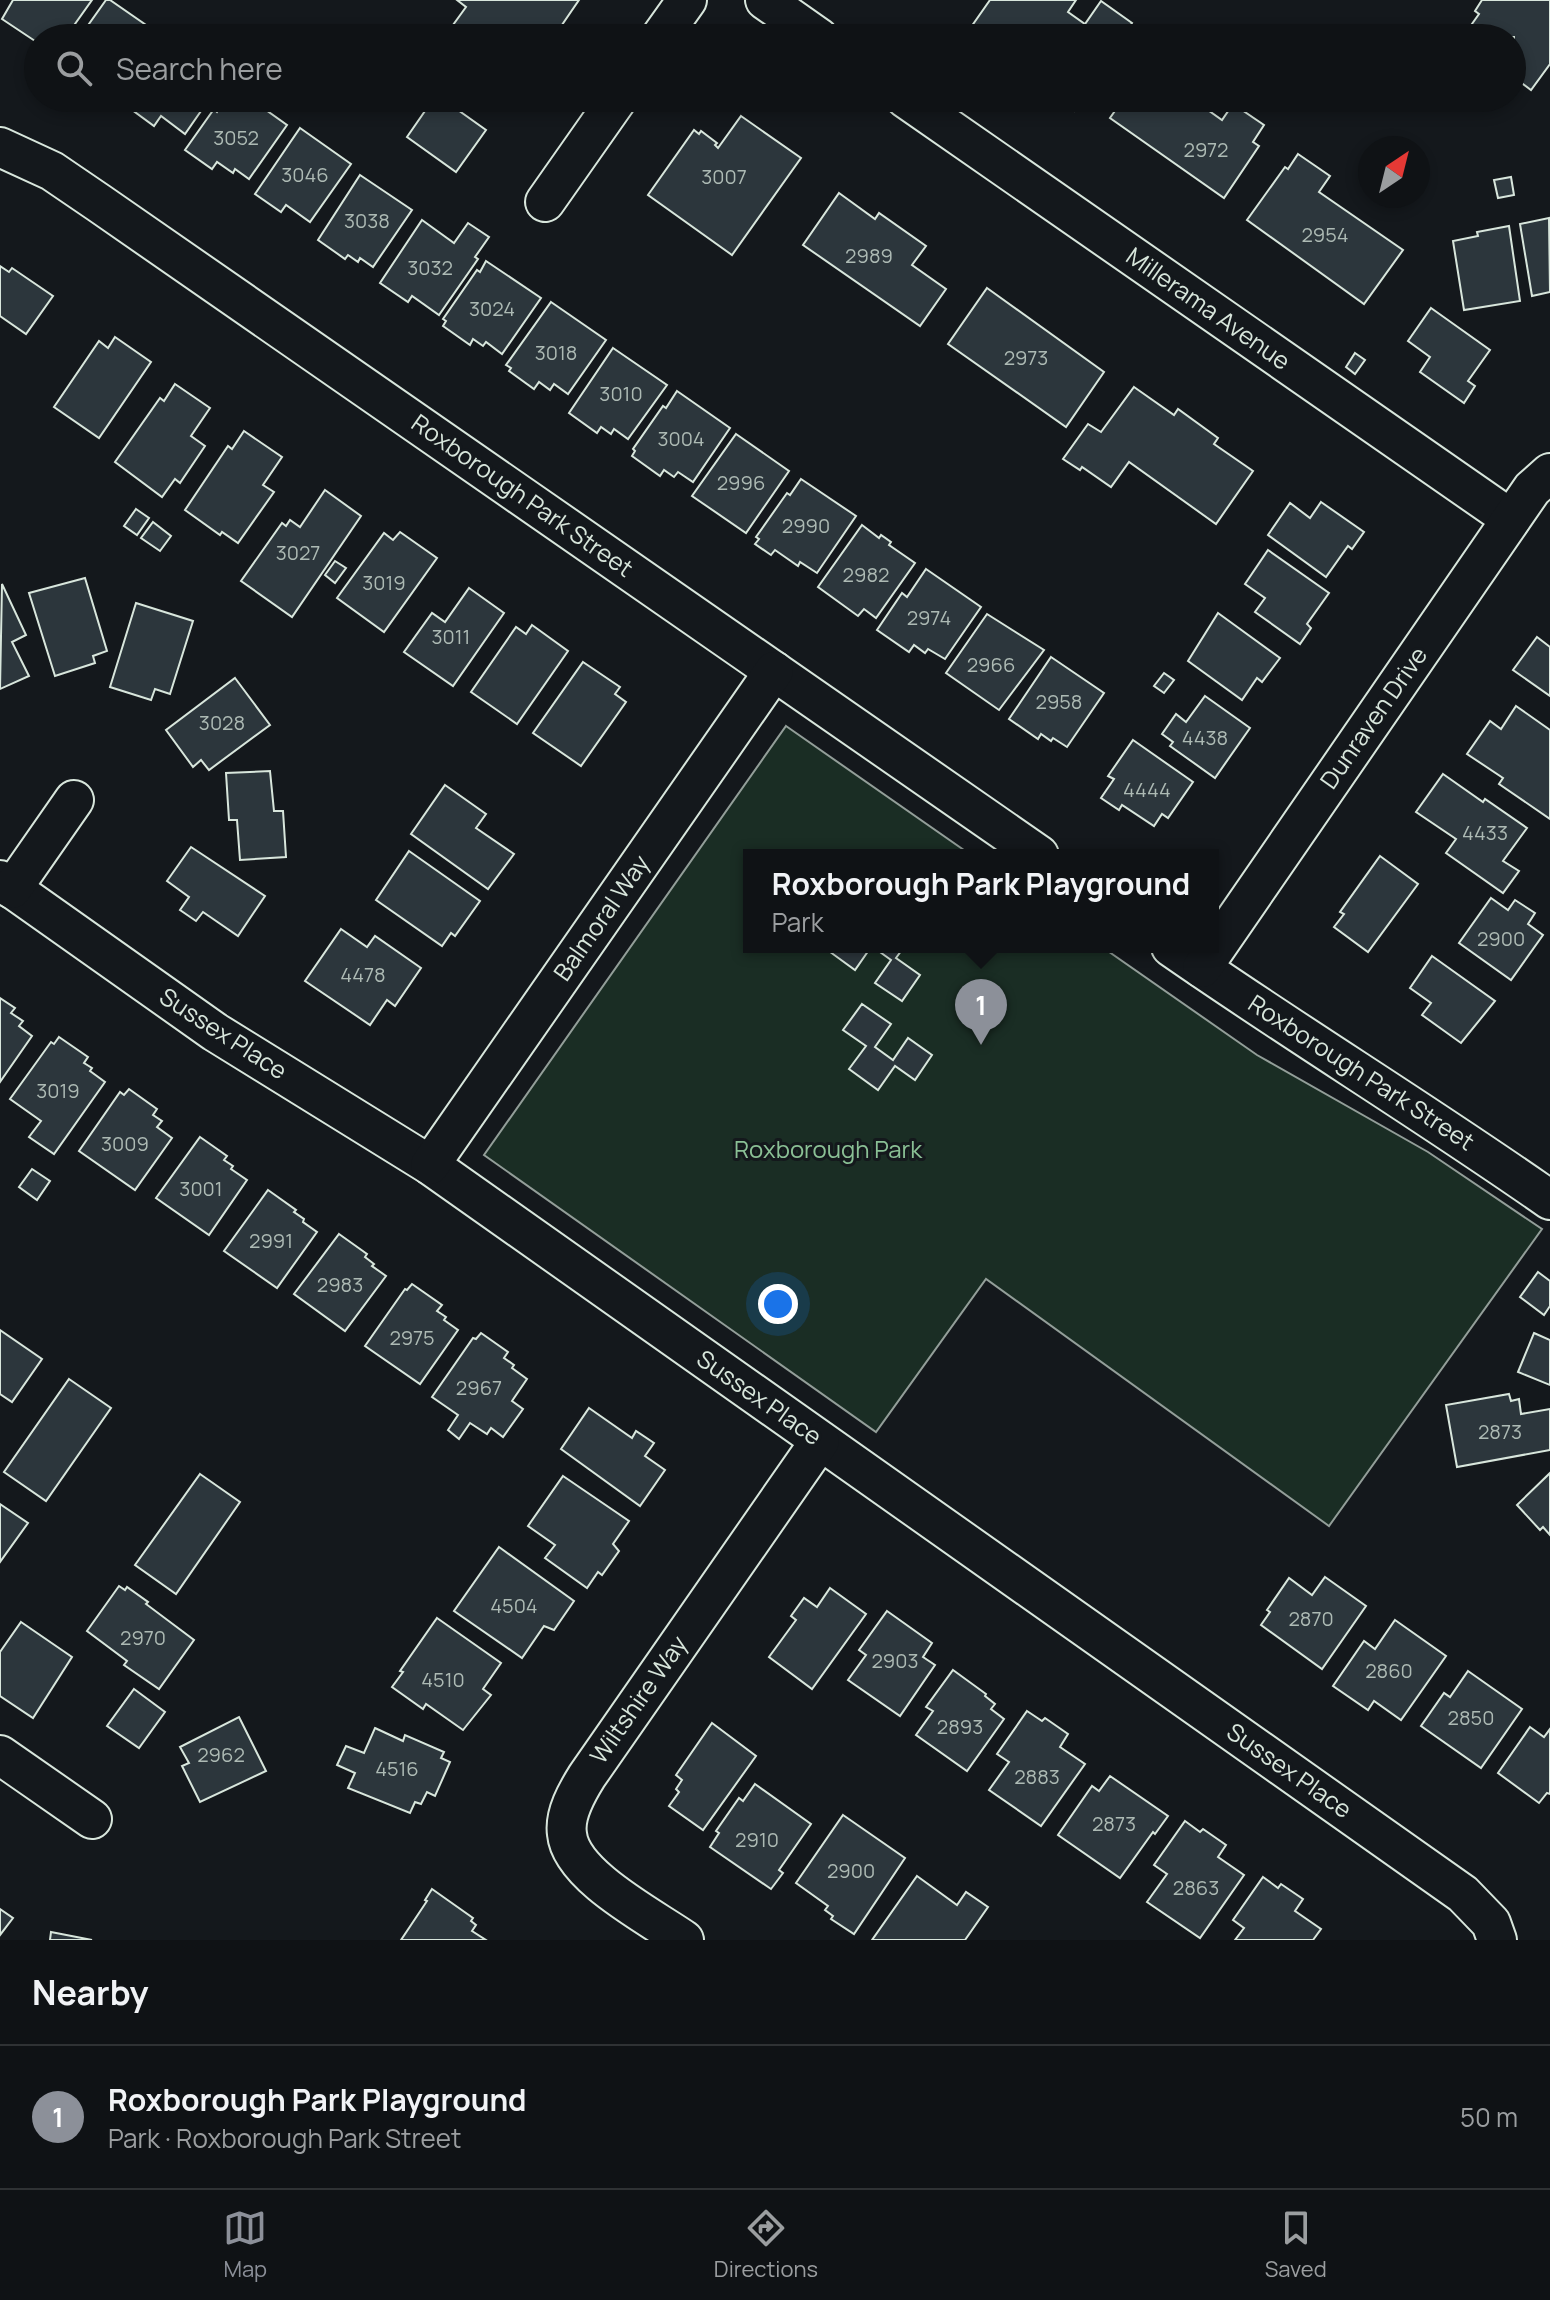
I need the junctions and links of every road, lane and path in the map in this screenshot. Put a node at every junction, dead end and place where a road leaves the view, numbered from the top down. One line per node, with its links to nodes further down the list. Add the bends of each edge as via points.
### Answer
1 (687, 0): 3 (street)
2 (765, 0): 4 (street)
3 (670, 24)
4 (799, 24)
5 (608, 112): 8 (street)
6 (925, 112): 10 (street, Millerama Avenue)
7 (0, 147): 11 (street, Roxborough Park Street, via 52,171)
8 (545, 202)
9 (1550, 473): 10 (street, Dunraven Drive)
10 (1511, 519): 15 (street, Dunraven Drive)
11 (774, 671): 13 (street, Roxborough Park Street); 17 (street, Balmoral Way)
12 (74, 800): 14 (street)
13 (1030, 849)
14 (6, 885): 17 (street, Sussex Place, via 215,1032)
15 (1219, 913)
16 (1186, 957): 18 (street, Roxborough Park Street)
17 (430, 1165): 19 (street, Sussex Place)
18 (1548, 1194)
19 (820, 1441): 22 (street, Wiltshire Way, via 587,1776 570,1812 567,1833 586,1869); 23 (street, Sussex Place, via 1463,1894 1491,1923)
20 (0, 1755): 21 (street)
21 (92, 1819)
22 (684, 1940)
23 (1497, 1940)

